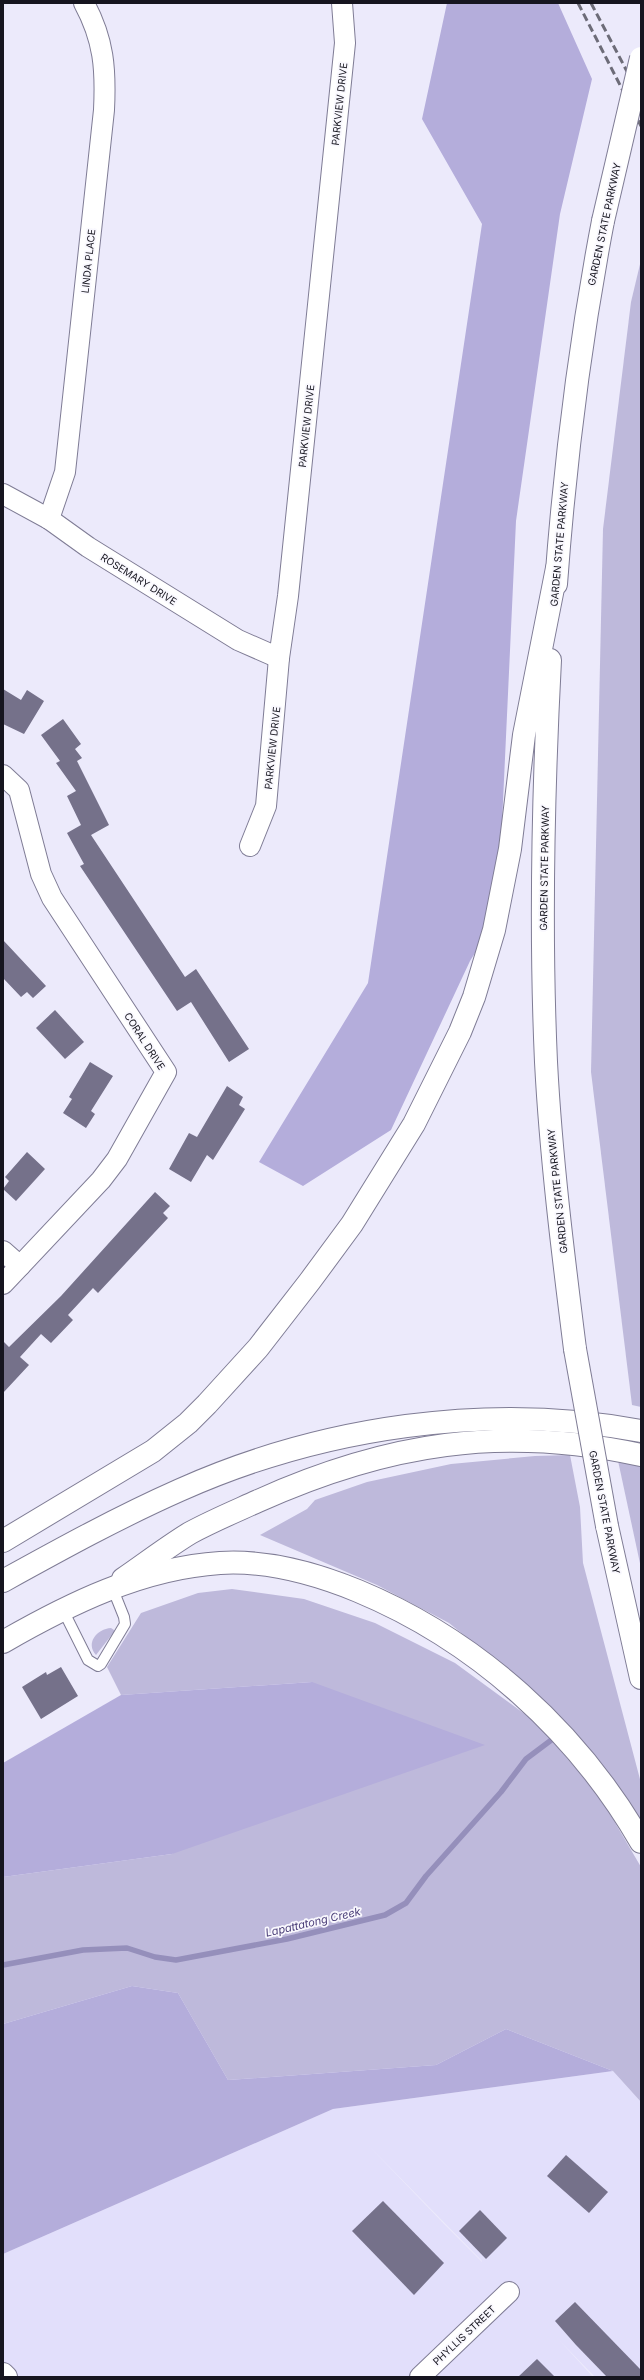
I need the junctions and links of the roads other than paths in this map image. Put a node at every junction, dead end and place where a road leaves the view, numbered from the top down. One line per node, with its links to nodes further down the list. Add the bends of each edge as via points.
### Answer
1 (84, 3): 5 (street, LINDA PLACE, via 99,35 105,60 104,110 66,472)
2 (342, 3): 7 (street, PARKVIEW DRIVE, via 345,42 288,596)
3 (641, 58): 6 (main road, GARDEN STATE PARKWAY, bridge, via 603,221 578,365)
4 (3, 494): 5 (street, ROSEMARY DRIVE)
5 (49, 519): 7 (street, ROSEMARY DRIVE, via 88,547 238,640)
6 (557, 568): 15 (main road, via 524,735 510,849 494,930 474,997 460,1032 414,1124 352,1224 310,1281 258,1348 207,1404 153,1451); 20 (main road, GARDEN STATE PARKWAY, bridge, via 543,843 544,984 550,1131 575,1349 607,1526)
7 (279, 658): 9 (street, PARKVIEW DRIVE, via 266,806)
8 (3, 775): 11 (street, CORAL DRIVE, via 19,790 41,874 52,898 166,1072 117,1159 101,1180)
9 (250, 846)
10 (3, 1251): 11 (street)
11 (20, 1266): 12 (street, CORAL DRIVE)
12 (3, 1284)
13 (641, 1431): 16 (main road, via 572,1421 503,1418 436,1422 366,1433 253,1462 187,1487 109,1524)
14 (641, 1455): 17 (main road, via 575,1443 519,1440 433,1445 377,1457 291,1486 208,1524 170,1546)
15 (3, 1541)
16 (3, 1582)
17 (112, 1587): 18 (main road); 18 (lane, via 125,1624 100,1665 94,1665 88,1660); 21 (main road, via 196,1566 243,1564 289,1568 312,1574 394,1607 442,1634 470,1654 535,1708 582,1758)
18 (63, 1610): 19 (main road)
19 (3, 1642)
20 (641, 1678)
21 (641, 1842)
22 (509, 2292): 25 (street, PHYLLIS STREET)
23 (3, 2374): 24 (main road)
24 (6, 2377)
25 (420, 2377)

